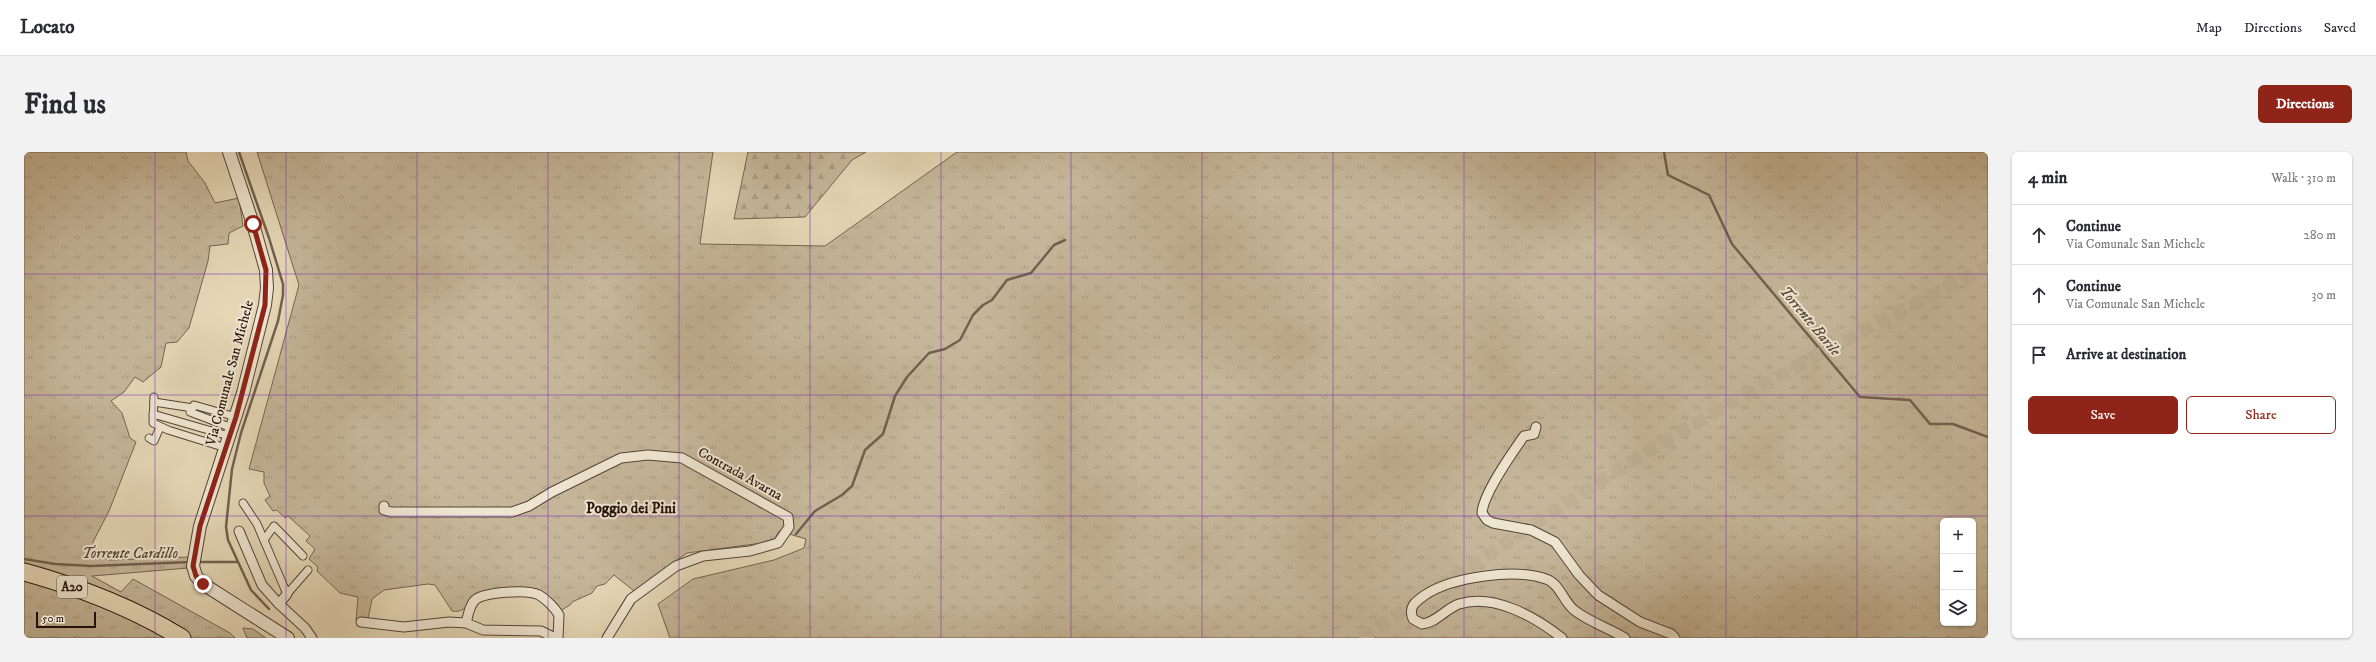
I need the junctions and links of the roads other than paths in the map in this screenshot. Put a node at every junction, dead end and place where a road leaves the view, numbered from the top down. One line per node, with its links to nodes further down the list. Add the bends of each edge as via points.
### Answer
1 (228, 152): 5 (street, Via Comunale San Michele, via 253,224 266,270 267,283 265,305)
2 (190, 412): 5 (street)
3 (153, 414): 4 (street, via 153,423); 5 (street, via 212,430); 5 (street, via 154,399 193,408 194,405 201,406)
4 (160, 427): 7 (street, via 154,440); 8 (street)
5 (232, 427): 8 (street, Via Comunale San Michele)
6 (1536, 427): 28 (street, via 1534,434 1524,436 1517,445 1485,500 1482,513 1493,523 1531,530 1555,542 1579,575 1598,595 1640,622)
7 (149, 438)
8 (226, 448): 21 (street, Via Comunale San Michele, via 204,512 194,560 196,576 203,584)
9 (243, 503): 12 (street)
10 (384, 506): 25 (street, Contrada Avarna, via 384,510 391,512 512,512 529,506 621,458 648,455 682,458 788,517 789,527 778,543 750,551 712,554 683,562 650,583 631,599)
11 (239, 531): 17 (street, via 262,585)
12 (264, 540): 13 (street, via 274,526); 16 (street)
13 (303, 556)
14 (308, 570): 16 (street)
15 (24, 572): 20 (highway, A20, via 65,584 118,605)
16 (286, 594): 17 (street)
17 (279, 604): 22 (street)
18 (361, 622): 19 (street, via 404,627 438,622)
19 (466, 623): 23 (street, via 483,630 541,631); 24 (street, via 471,605 479,597 498,593 534,593 545,600 559,615)
20 (182, 638)
21 (288, 638)
22 (312, 638)
23 (555, 638)
24 (558, 638)
25 (607, 638)
26 (1562, 638): 27 (street, via 1504,605 1491,602 1459,604 1433,621 1422,624 1414,619 1411,610 1416,602 1437,588 1463,579 1535,576 1550,581 1574,610)
27 (1625, 638)
28 (1675, 638)

